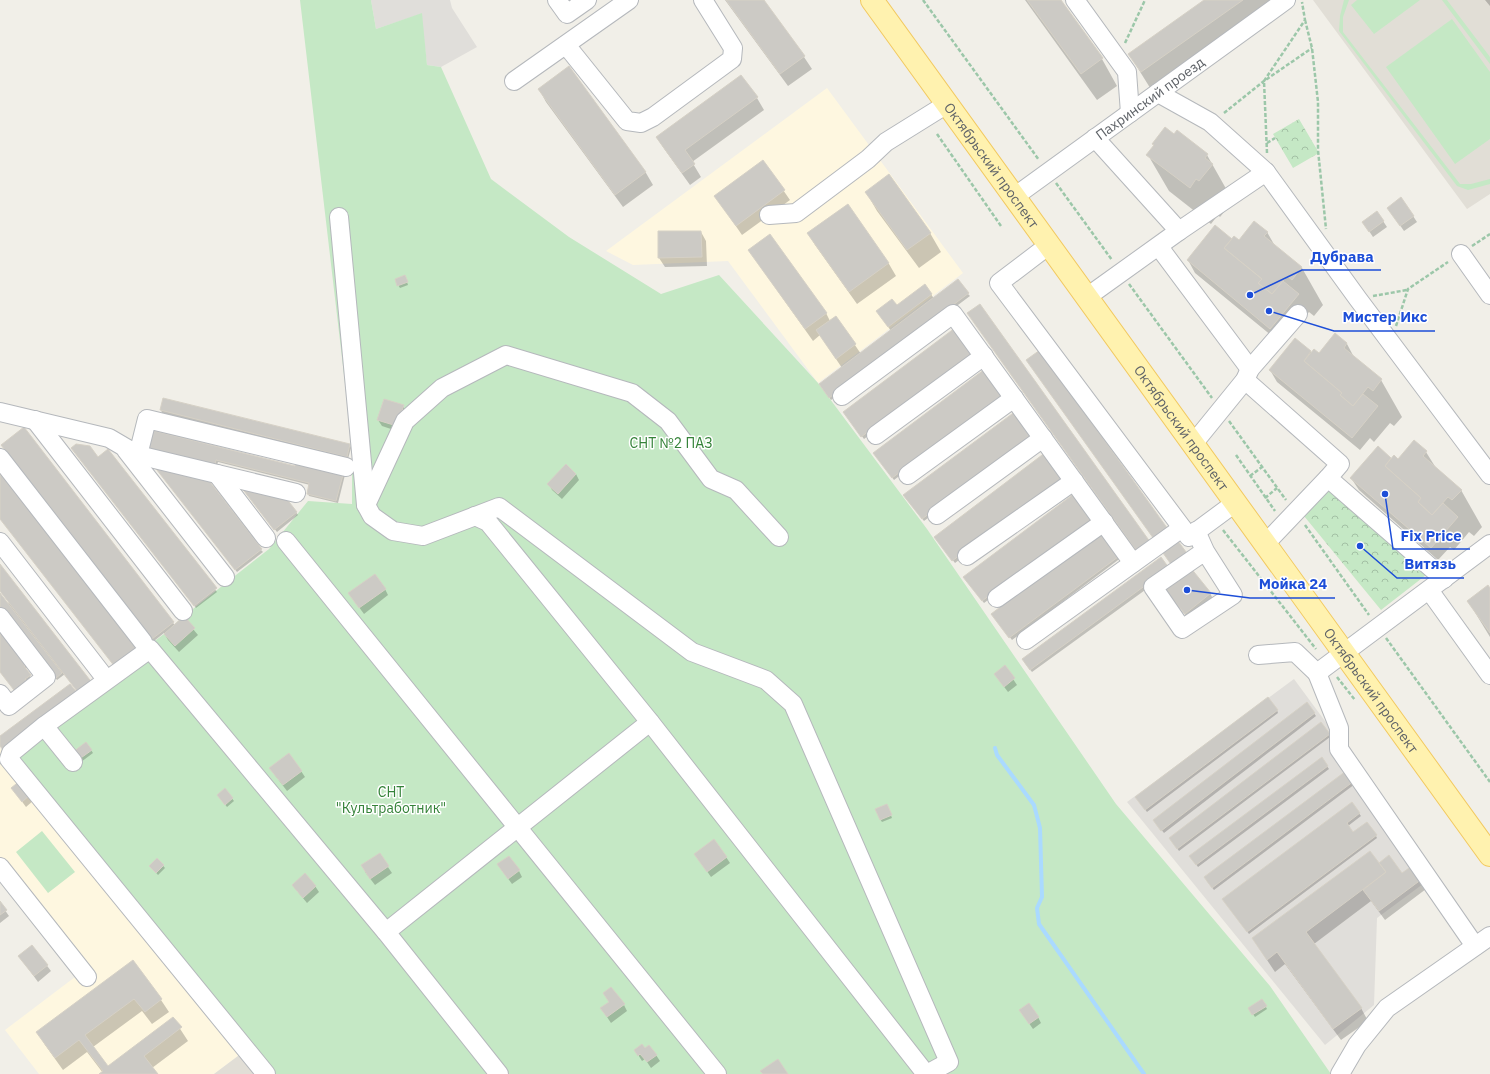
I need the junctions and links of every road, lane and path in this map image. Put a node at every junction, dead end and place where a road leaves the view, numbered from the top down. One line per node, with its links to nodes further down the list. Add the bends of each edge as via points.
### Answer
1 (558, 0): 2 (street, via 567,14)
2 (587, 0)
3 (629, 0): 12 (street)
4 (703, 0): 12 (street, via 733,48 732,59 653,117 640,123 627,121)
5 (872, 0): 18 (main road, Октябрьский проспект)
6 (923, 0): 26 (path)
7 (1075, 0): 14 (street)
8 (1144, 0): 14 (path)
9 (1286, 0): 17 (street, Пахринский проезд)
10 (1301, 0): 11 (path)
11 (1305, 20): 13 (path); 16 (path)
12 (566, 45): 15 (street)
13 (1312, 48): 16 (path); 37 (path, via 1318,102 1318,150)
14 (1117, 59): 19 (street, via 1127,72)
15 (514, 81)
16 (1264, 81): 20 (path); 24 (path)
17 (1158, 93): 19 (street, Пахринский проезд); 27 (street, via 1208,120)
18 (947, 104): 28 (main road, Октябрьский проспект); 29 (street, via 886,142 868,159 796,213)
19 (1130, 113): 22 (street, Пахринский проезд)
20 (1224, 113)
21 (937, 134): 31 (path)
22 (1095, 138): 26 (street, Пахринский проезд); 32 (street)
23 (1275, 138): 24 (path)
24 (1267, 143): 25 (path)
25 (1267, 154)
26 (1048, 172): 28 (street, Пахринский проезд); 38 (path)
27 (1266, 172): 32 (street); 37 (street)
28 (1014, 197): 34 (main road, Октябрьский проспект)
29 (769, 215)
30 (339, 217): 70 (street)
31 (1001, 226)
32 (1179, 231): 35 (street)
33 (1490, 234): 36 (path)
34 (1049, 245): 41 (main road, Октябрьский проспект); 76 (street, via 999,283)
35 (1159, 247): 38 (street); 46 (street)
36 (1461, 254): 39 (path); 40 (street)
37 (1329, 259): 42 (street)
38 (1121, 273): 41 (street); 49 (path)
39 (1408, 290): 42 (path); 44 (path)
40 (1490, 295)
41 (1087, 297): 54 (main road, Октябрьский проспект)
42 (1358, 299): 44 (street)
43 (1298, 314): 46 (street)
44 (1390, 342): 62 (street)
45 (984, 356): 47 (street, via 953,314); 48 (street); 52 (street)
46 (1248, 374): 49 (street); 64 (street, via 1340,464)
47 (842, 396)
48 (1014, 398): 53 (street); 61 (street)
49 (1221, 410): 54 (street); 59 (path)
50 (0, 412): 51 (street)
51 (35, 420): 55 (street, via 109,438); 90 (street)
52 (876, 435)
53 (1043, 438): 65 (street); 73 (street)
54 (1193, 444): 69 (main road, Октябрьский проспект)
55 (131, 451): 58 (street, via 146,419); 60 (street); 86 (street)
56 (1236, 455): 63 (path)
57 (0, 458): 94 (street)
58 (346, 466)
59 (1262, 467): 63 (path); 66 (path)
60 (217, 474): 67 (street); 78 (street)
61 (908, 475)
62 (1490, 475)
63 (1250, 476): 68 (path)
64 (1328, 478): 71 (street); 87 (street)
65 (1074, 481): 75 (street); 84 (street)
66 (1277, 488): 68 (path); 71 (path)
67 (296, 493)
68 (1265, 498): 72 (path)
69 (1236, 503): 76 (street); 81 (main road, Октябрьский проспект)
70 (366, 505): 74 (street, via 372,516 393,531 423,536); 77 (street, via 405,421 442,388 506,355 632,393 668,421 711,479 736,490)
71 (1295, 513): 81 (street); 92 (path)
72 (1277, 514)
73 (937, 515)
74 (475, 516): 101 (street, via 488,522); 111 (street, via 499,507 692,652 766,680 793,704)
75 (1104, 522): 85 (street); 89 (street)
76 (1189, 530): 83 (street); 85 (street)
77 (779, 537)
78 (266, 538)
79 (0, 542): 98 (street)
80 (286, 542): 105 (street)
81 (1265, 544): 95 (main road, Октябрьский проспект)
82 (1489, 547): 87 (street)
83 (1205, 551): 83 (street, via 1233,595 1182,629 1153,587)
84 (967, 556)
85 (1133, 563): 93 (street)
86 (225, 577)
87 (1444, 579): 88 (street)
88 (1429, 590): 92 (street); 99 (street)
89 (997, 598)
90 (183, 611)
91 (0, 617): 100 (street, via 46,677)
92 (1379, 628): 95 (street); 104 (path)
93 (1026, 640)
94 (143, 642)
95 (1344, 653): 97 (street); 106 (main road, Октябрьский проспект)
96 (1258, 655): 97 (street, via 1295,652)
97 (1317, 673): 109 (street, via 1339,728 1339,749)
98 (102, 674)
99 (1490, 675)
100 (3, 704)
101 (650, 722): 105 (street); 115 (street)
102 (44, 726): 103 (street); 108 (street, via 150,649); 112 (street, via 11,753 9,759)
103 (73, 762)
104 (1490, 782)
105 (518, 828): 108 (street); 114 (street)
106 (1487, 846)
107 (0, 867): 110 (street)
108 (386, 932): 113 (street)
109 (1483, 941): 116 (street, via 1386,1008 1357,1045)
110 (82, 970)
111 (952, 1068): 115 (street)
112 (266, 1074)
113 (499, 1074)
114 (717, 1074)
115 (927, 1074)
116 (1340, 1074)

